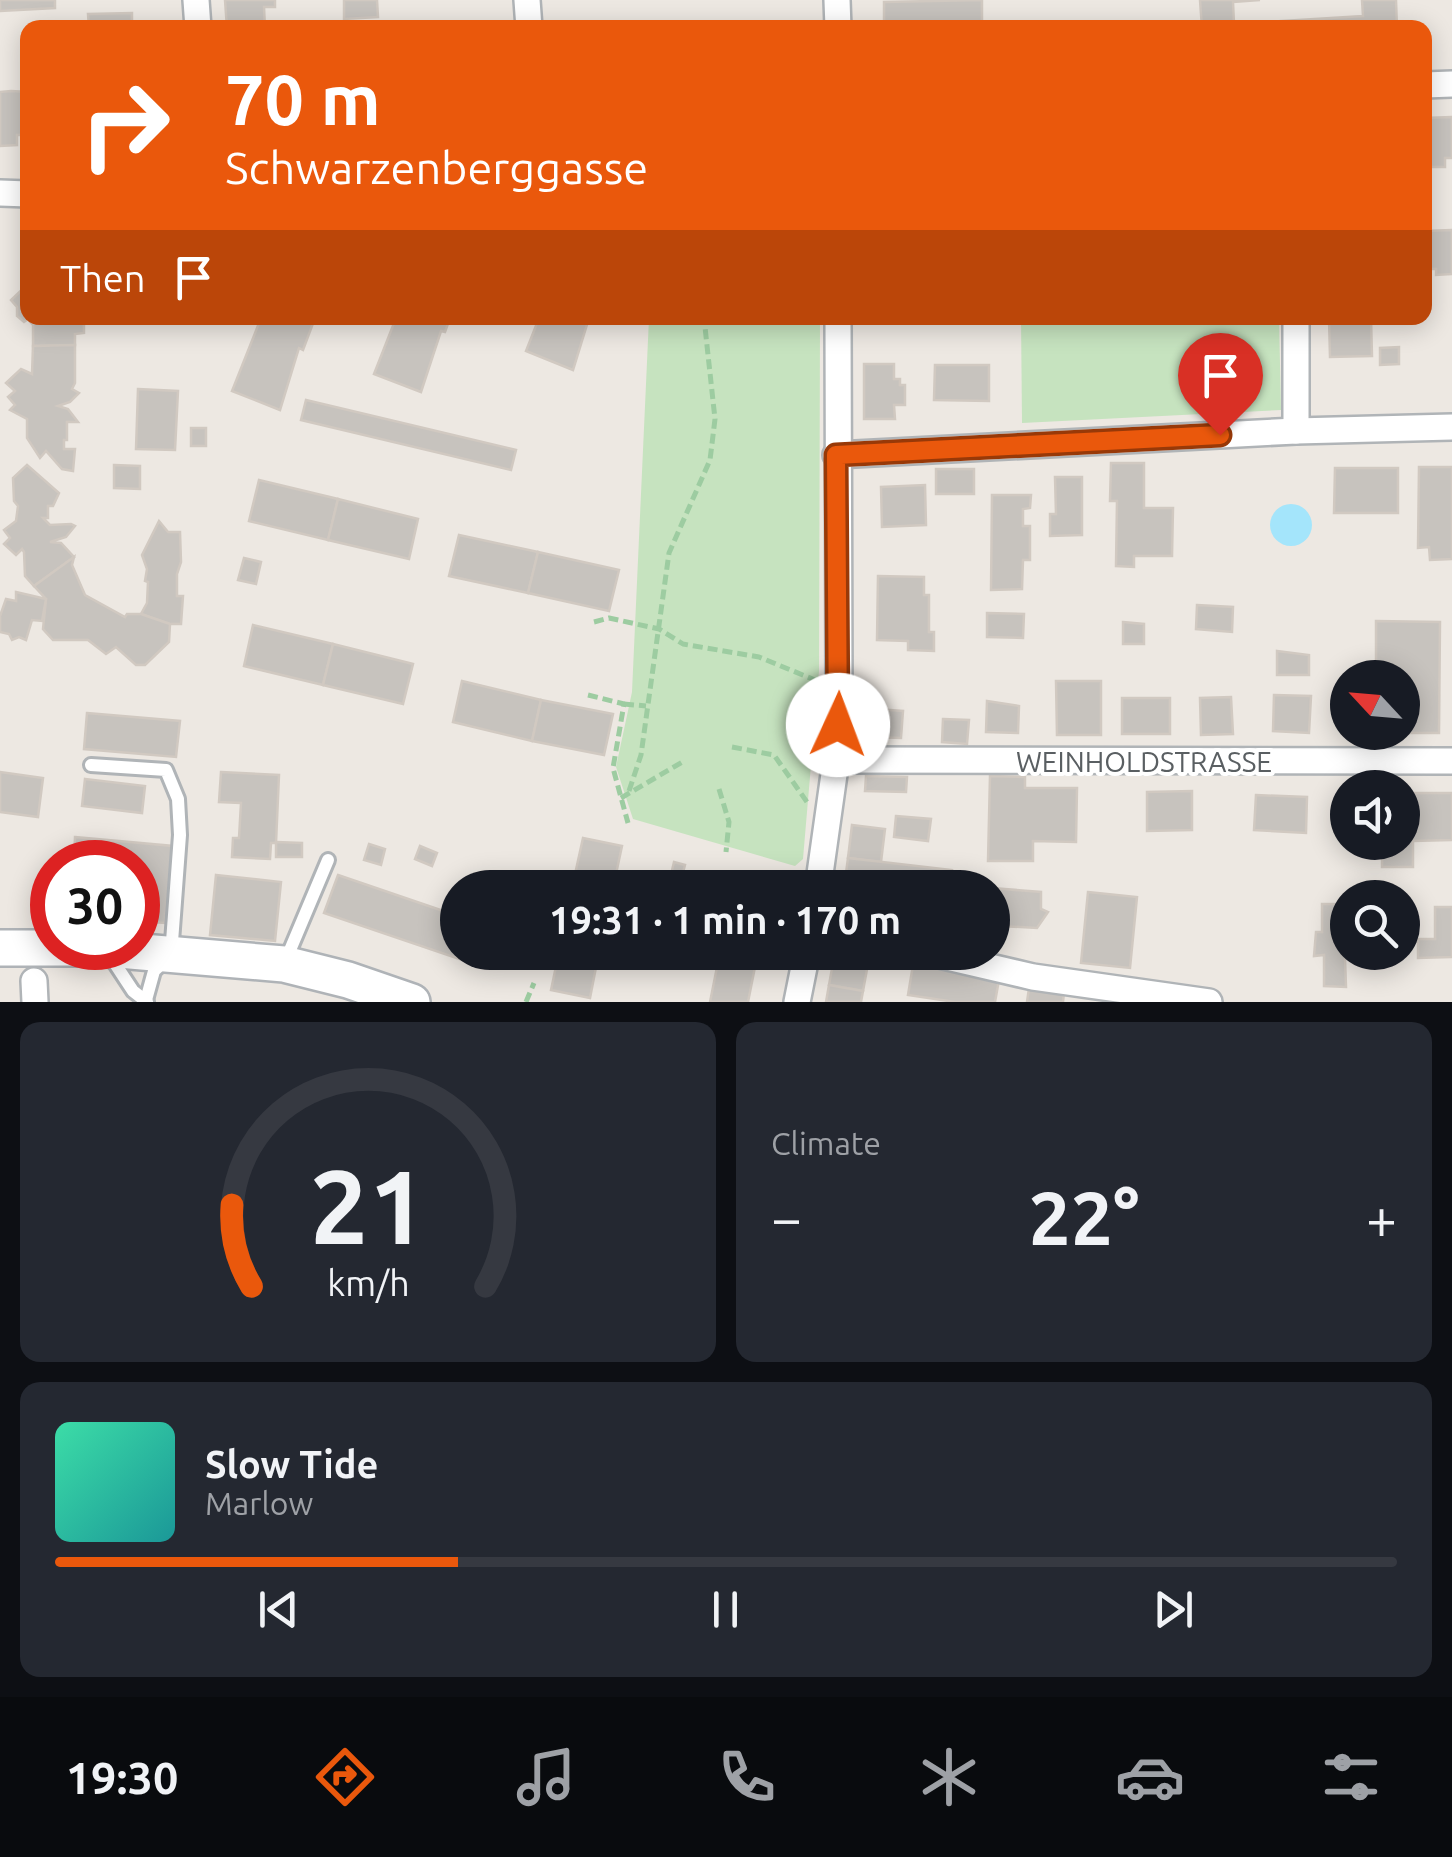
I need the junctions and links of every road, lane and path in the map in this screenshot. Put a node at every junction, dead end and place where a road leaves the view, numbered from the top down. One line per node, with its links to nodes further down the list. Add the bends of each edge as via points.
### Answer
1 (705, 325): 8 (path, via 716,420 712,447 669,553)
2 (838, 325): 6 (street)
3 (1296, 325): 5 (street)
4 (1452, 427): 5 (street)
5 (1296, 431): 6 (street)
6 (836, 455): 15 (street)
7 (594, 622): 8 (path, via 610,618)
8 (659, 628): 9 (path, via 683,644 759,657); 12 (path)
9 (823, 682)
10 (588, 696): 11 (path)
11 (624, 704): 12 (path); 20 (path, via 612,768)
12 (648, 706): 19 (path)
13 (732, 747): 21 (path, via 774,755)
14 (684, 760): 19 (path)
15 (836, 760): 16 (street, WEINHOLDSTRASSE); 25 (street)
16 (1452, 762)
17 (91, 765): 29 (lane, via 166,770 178,799 180,835)
18 (718, 789): 23 (path, via 730,822)
19 (628, 791): 20 (path)
20 (621, 798): 22 (path)
21 (813, 806)
22 (628, 823)
23 (726, 852)
24 (328, 860): 30 (lane)
25 (815, 870)
26 (0, 948): 27 (main road)
27 (30, 949)
28 (160, 954): 29 (main road)
29 (171, 955): 30 (main road); 35 (lane, via 154,972)
30 (284, 964): 36 (main road)
31 (119, 970): 35 (lane)
32 (804, 970): 38 (street)
33 (1004, 970): 39 (street)
34 (534, 982): 37 (path)
35 (147, 1001)
36 (412, 1002)
37 (526, 1002)
38 (797, 1002)
39 (1209, 1002)

